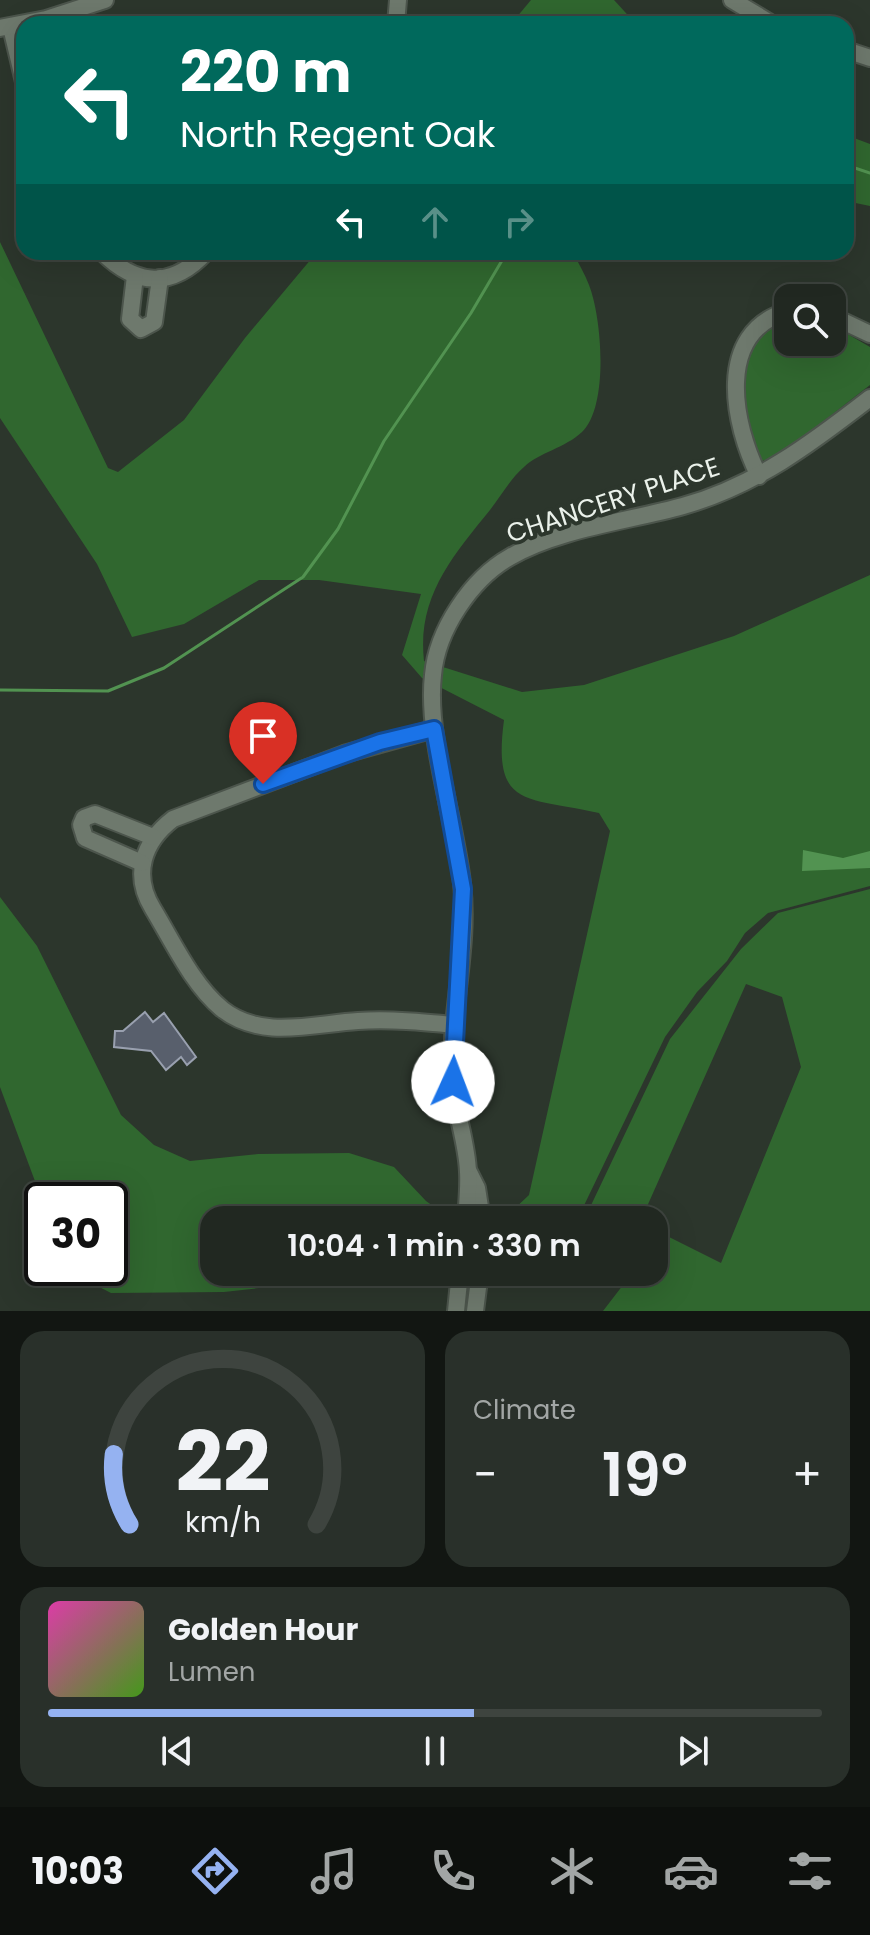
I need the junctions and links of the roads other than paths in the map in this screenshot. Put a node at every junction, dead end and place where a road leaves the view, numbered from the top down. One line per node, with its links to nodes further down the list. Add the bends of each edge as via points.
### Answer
1 (105, 0): 3 (street)
2 (732, 0): 4 (street)
3 (48, 16)
4 (759, 16)
5 (5, 28): 6 (street)
6 (16, 59)
7 (110, 260): 9 (street)
8 (196, 260): 10 (street)
9 (135, 276): 10 (street); 10 (street, via 130,319 141,329 154,322)
10 (160, 278)
11 (774, 317): 15 (street, via 749,338 737,370 737,419 743,446)
12 (846, 323): 13 (street)
13 (870, 334)
14 (870, 398): 15 (street, CHANCERY PLACE)
15 (759, 476): 16 (street, CHANCERY PLACE, via 687,505 525,549 500,563 469,594 443,636 433,672)
16 (434, 729): 17 (street, CHANCERY PLACE, via 463,889); 17 (street, via 292,772 173,819 147,850 148,901 194,976 221,1008 242,1021 267,1028 358,1021)
17 (455, 1025): 18 (street, CHANCERY PLACE, via 453,1082)
18 (468, 1172): 19 (street, CHANCERY PLACE); 20 (street, CHANCERY PLACE)
19 (467, 1206)
20 (480, 1206)
21 (459, 1286): 23 (street)
22 (478, 1286): 24 (street)
23 (456, 1311)
24 (475, 1311)

